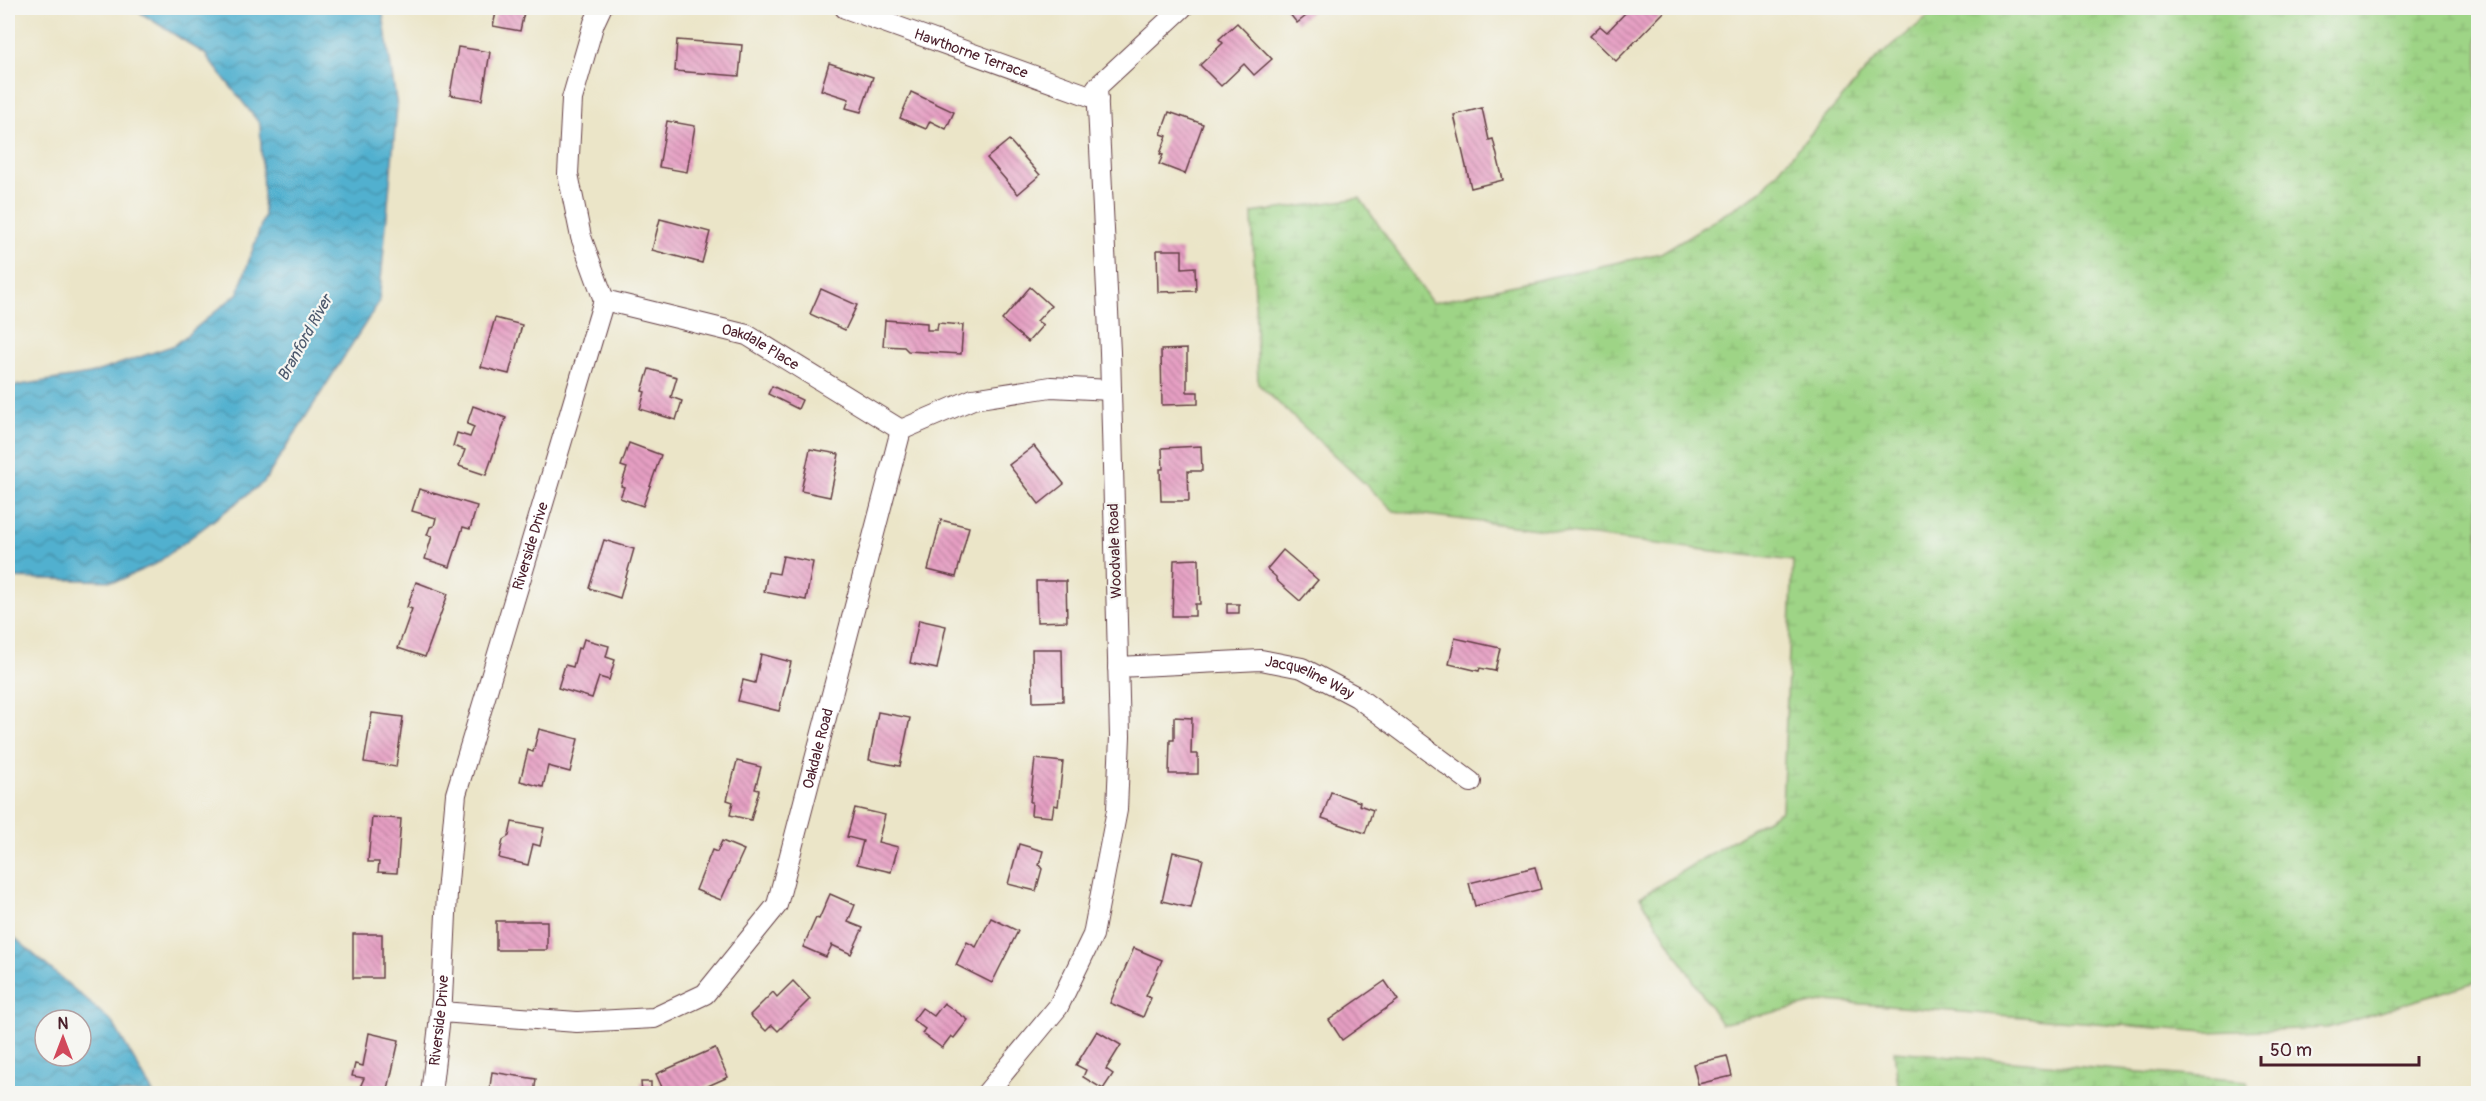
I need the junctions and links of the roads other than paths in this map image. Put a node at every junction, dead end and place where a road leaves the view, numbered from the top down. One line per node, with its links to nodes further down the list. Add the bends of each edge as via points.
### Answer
1 (601, 8): 5 (street, via 572,99 568,174 581,237)
2 (845, 8): 4 (street, Hawthorne Terrace)
3 (1182, 8): 4 (street, Woodvale Road, via 1097,87)
4 (1098, 99): 6 (street, Woodvale Road)
5 (604, 300): 7 (street, Oakdale Place, via 747,334); 10 (street, Riverside Drive, via 456,794)
6 (1111, 390): 7 (street, via 1051,387 973,399); 8 (street, Woodvale Road)
7 (901, 430): 10 (street, Oakdale Road, via 777,905 705,994 654,1018 577,1022)
8 (1118, 667): 9 (street, Jacqueline Way, via 1261,660 1302,668 1357,697); 12 (street, Woodvale Road, via 1117,810 1093,935 1058,1007)
9 (1471, 782)
10 (441, 1011): 11 (street, Riverside Drive)
11 (431, 1094)
12 (986, 1094)

